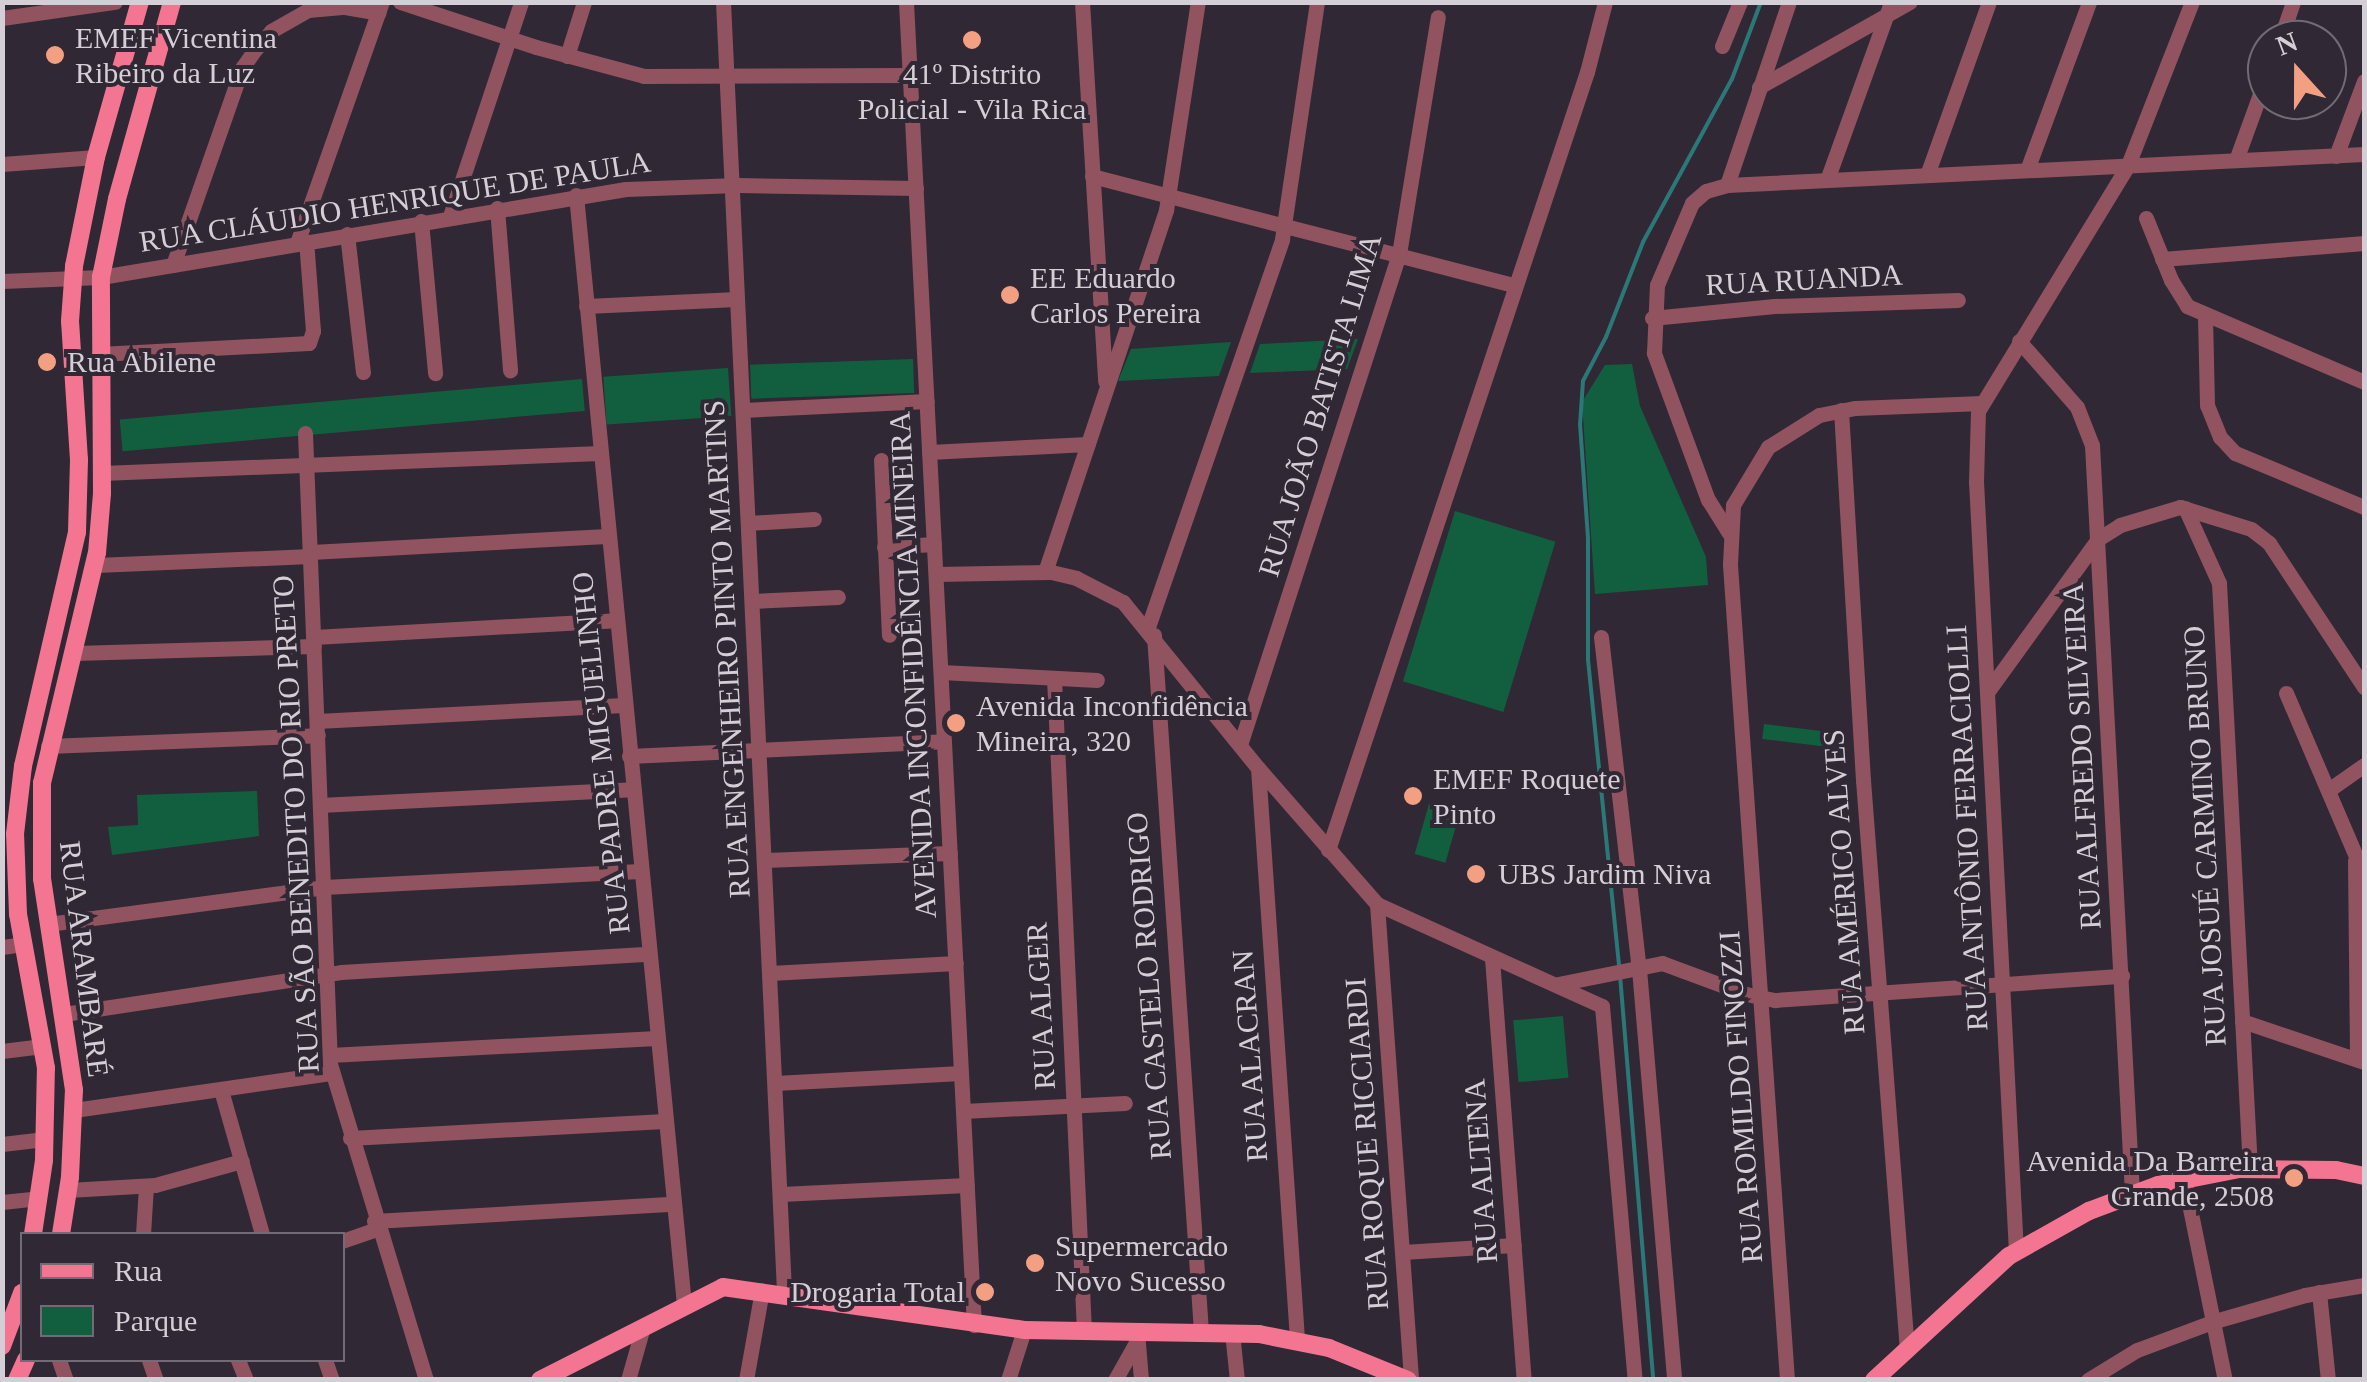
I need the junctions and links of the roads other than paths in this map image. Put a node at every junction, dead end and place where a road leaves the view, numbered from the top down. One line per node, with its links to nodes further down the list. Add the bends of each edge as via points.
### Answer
1 (114, 2): 22 (street)
2 (140, 2): 33 (main road, RUA ARAMBARÉ)
3 (172, 2): 46 (main road, RUA ARAMBARÉ)
4 (400, 2): 23 (street)
5 (521, 2): 23 (street)
6 (584, 2): 25 (street)
7 (723, 2): 26 (street, RUA ENGENHEIRO PINTO MARTINS)
8 (906, 2): 27 (street, AVENIDA INCONFIDÊNCIA MINEIRA)
9 (1082, 2): 39 (street)
10 (1198, 2): 45 (street)
11 (1318, 2): 51 (street)
12 (1605, 2): 61 (street)
13 (1740, 2): 24 (street)
14 (1789, 2): 29 (street)
15 (1910, 2): 20 (street)
16 (1989, 2): 38 (street)
17 (2089, 2): 37 (street)
18 (2192, 2): 36 (street)
19 (380, 8): 53 (street); 57 (street, via 308,10 271,31 254,52 242,68)
20 (1888, 10): 29 (street); 40 (street)
21 (1438, 17): 55 (street, RUA JOÃO BATISTA LIMA)
22 (2, 18)
23 (509, 38): 25 (street); 48 (street)
24 (1722, 46)
25 (566, 56): 26 (street, via 644,76)
26 (726, 76): 27 (street); 42 (street, RUA ENGENHEIRO PINTO MARTINS)
27 (910, 76): 43 (street, AVENIDA INCONFIDÊNCIA MINEIRA)
28 (2364, 81): 32 (street)
29 (1759, 87): 41 (street)
30 (2251, 120): 34 (street)
31 (2364, 154): 32 (street)
32 (2336, 156): 34 (street)
33 (96, 157): 35 (street); 46 (main road, via 114,168); 59 (main road, RUA ARAMBARÉ)
34 (2236, 160): 36 (street)
35 (2, 164)
36 (2128, 165): 37 (street); 67 (street)
37 (2027, 170): 38 (street)
38 (1927, 175): 40 (street)
39 (1092, 176): 45 (street); 73 (street)
40 (1828, 180): 41 (street)
41 (1726, 184): 66 (street, via 1692,204 1667,255)
42 (731, 185): 43 (street, RUA CLÁUDIO HENRIQUE DE PAULA); 44 (street, RUA CLÁUDIO HENRIQUE DE PAULA); 62 (street, RUA ENGENHEIRO PINTO MARTINS)
43 (916, 188): 74 (street, AVENIDA INCONFIDÊNCIA MINEIRA)
44 (576, 195): 47 (street, RUA CLÁUDIO HENRIQUE DE PAULA); 64 (street, RUA PADRE MIGUELINHO)
45 (1169, 195): 51 (street); 73 (street)
46 (118, 199): 58 (main road, RUA ARAMBARÉ)
47 (497, 208): 48 (street, RUA CLÁUDIO HENRIQUE DE PAULA); 69 (street)
48 (450, 216): 50 (street, RUA CLÁUDIO HENRIQUE DE PAULA)
49 (2146, 218): 56 (street)
50 (421, 221): 52 (street, RUA CLÁUDIO HENRIQUE DE PAULA); 71 (street)
51 (1286, 224): 55 (street); 103 (street)
52 (348, 234): 53 (street, RUA CLÁUDIO HENRIQUE DE PAULA); 70 (street)
53 (302, 242): 57 (street, RUA CLÁUDIO HENRIQUE DE PAULA); 68 (street, via 314,331 309,343)
54 (2364, 243): 56 (street)
55 (1399, 254): 61 (street); 117 (street, RUA JOÃO BATISTA LIMA)
56 (2162, 259): 65 (street, via 2178,296)
57 (172, 265): 58 (street, RUA CLÁUDIO HENRIQUE DE PAULA)
58 (101, 278): 59 (street, RUA CLÁUDIO HENRIQUE DE PAULA); 68 (main road, RUA ARAMBARÉ)
59 (72, 279): 60 (street, RUA CLÁUDIO HENRIQUE DE PAULA); 98 (main road, RUA ARAMBARÉ, via 79,493)
60 (2, 281)
61 (1514, 285): 127 (street)
62 (737, 300): 64 (street); 76 (street, RUA ENGENHEIRO PINTO MARTINS)
63 (1958, 300): 66 (street, RUA RUANDA)
64 (586, 306): 81 (street, RUA PADRE MIGUELINHO)
65 (2205, 316): 72 (street); 85 (street, via 2207,405 2220,438 2235,453)
66 (1652, 318): 89 (street, via 1656,367 1708,500)
67 (2020, 340): 75 (street); 91 (street, RUA ALFREDO SILVEIRA, via 2088,425)
68 (99, 354): 84 (main road, RUA ARAMBARÉ)
69 (510, 370)
70 (363, 372)
71 (435, 372)
72 (2364, 382)
73 (1106, 390): 79 (street)
74 (927, 401): 76 (street); 80 (street, AVENIDA INCONFIDÊNCIA MINEIRA)
75 (1982, 403): 77 (street, RUA ROMILDO FINOZZI); 112 (street, RUA ANTÔNIO FERRACIOLLI, via 1976,482)
76 (743, 410): 88 (street, RUA ENGENHEIRO PINTO MARTINS)
77 (1841, 410): 89 (street, RUA ROMILDO FINOZZI, via 1792,428 1768,447 1745,480); 148 (street, RUA AMÉRICO ALVES)
78 (305, 433): 83 (street, RUA SÃO BENEDITO DO RIO PRETO)
79 (1088, 444): 80 (street); 96 (street)
80 (929, 452): 92 (street, AVENIDA INCONFIDÊNCIA MINEIRA)
81 (600, 453): 83 (street); 90 (street, RUA PADRE MIGUELINHO)
82 (881, 460): 93 (street)
83 (307, 467): 84 (street); 94 (street, RUA SÃO BENEDITO DO RIO PRETO)
84 (102, 474): 95 (main road, RUA ARAMBARÉ)
85 (2364, 507)
86 (2185, 508): 91 (street, via 2120,525); 111 (street, via 2251,528 2269,543); 151 (street, RUA JOSUÉ CARMINO BRUNO, via 2218,584)
87 (814, 519): 88 (street)
88 (748, 523): 100 (street, RUA ENGENHEIRO PINTO MARTINS)
89 (1728, 533): 149 (street, RUA ROMILDO FINOZZI)
90 (608, 536): 94 (street); 101 (street, RUA PADRE MIGUELINHO)
91 (2098, 539): 112 (street); 145 (street, RUA ALFREDO SILVEIRA)
92 (934, 544): 93 (street); 97 (street, AVENIDA INCONFIDÊNCIA MINEIRA)
93 (884, 547): 104 (street)
94 (311, 554): 95 (street); 106 (street, RUA SÃO BENEDITO DO RIO PRETO)
95 (96, 565): 102 (main road, RUA ARAMBARÉ)
96 (1046, 572): 97 (street); 103 (street, via 1106,592)
97 (936, 574): 108 (street, AVENIDA INCONFIDÊNCIA MINEIRA)
98 (64, 594): 102 (main road, via 71,622); 126 (main road, RUA ARAMBARÉ)
99 (838, 598): 100 (street)
100 (752, 602): 119 (street, RUA ENGENHEIRO PINTO MARTINS)
101 (616, 620): 106 (street); 114 (street, RUA PADRE MIGUELINHO)
102 (82, 627): 107 (main road, RUA ARAMBARÉ)
103 (1151, 631): 117 (street); 201 (street, RUA CASTELO RODRIGO)
104 (888, 635)
105 (1601, 637): 142 (street)
106 (314, 642): 107 (street); 115 (street, RUA SÃO BENEDITO DO RIO PRETO)
107 (75, 653): 118 (main road, RUA ARAMBARÉ)
108 (941, 672): 109 (street); 116 (street, AVENIDA INCONFIDÊNCIA MINEIRA)
109 (1054, 678): 110 (street); 162 (street, RUA ALGER)
110 (1097, 680)
111 (2364, 685)
112 (1988, 691): 147 (street, RUA ANTÔNIO FERRACIOLLI)
113 (2286, 693): 124 (street)
114 (624, 705): 115 (street); 120 (street, RUA PADRE MIGUELINHO)
115 (317, 728): 118 (street); 125 (street, RUA SÃO BENEDITO DO RIO PRETO)
116 (944, 742): 119 (street); 128 (street, AVENIDA INCONFIDÊNCIA MINEIRA)
117 (1240, 745): 122 (street)
118 (48, 746): 136 (main road, RUA ARAMBARÉ, via 40,824)
119 (759, 748): 120 (street); 129 (street, RUA ENGENHEIRO PINTO MARTINS)
120 (628, 756): 123 (street, RUA PADRE MIGUELINHO)
121 (2364, 765): 124 (street)
122 (1258, 768): 127 (street); 204 (street, RUA ALACRAN)
123 (632, 789): 125 (street); 132 (street, RUA PADRE MIGUELINHO)
124 (2330, 789): 131 (street)
125 (320, 805): 134 (street, RUA SÃO BENEDITO DO RIO PRETO)
126 (9, 835): 133 (main road)
127 (1328, 850): 135 (street)
128 (950, 853): 129 (street); 141 (street, AVENIDA INCONFIDÊNCIA MINEIRA)
129 (765, 860): 143 (street, RUA ENGENHEIRO PINTO MARTINS)
130 (2, 862): 133 (street)
131 (2360, 868): 156 (street)
132 (640, 871): 134 (street); 139 (street, RUA PADRE MIGUELINHO)
133 (17, 878): 137 (main road)
134 (324, 887): 136 (street); 144 (street, RUA SÃO BENEDITO DO RIO PRETO)
135 (1377, 904): 140 (street); 188 (street, RUA ROQUE RICCIARDI)
136 (48, 924): 150 (main road, RUA ARAMBARÉ)
137 (23, 944): 138 (street); 153 (main road)
138 (2, 947)
139 (648, 954): 144 (street); 152 (street, RUA PADRE MIGUELINHO)
140 (1492, 958): 146 (street); 187 (street, RUA ALTENA)
141 (956, 963): 143 (street); 158 (street, AVENIDA INCONFIDÊNCIA MINEIRA)
142 (1640, 970): 146 (street); 149 (street, via 1662,963); 218 (street)
143 (770, 973): 159 (street, RUA ENGENHEIRO PINTO MARTINS)
144 (326, 974): 150 (street); 155 (street, RUA SÃO BENEDITO DO RIO PRETO)
145 (2122, 976): 147 (street); 177 (street, RUA ALFREDO SILVEIRA)
146 (1558, 984): 217 (street, via 1602,1006 1605,1018)
147 (2003, 984): 148 (street); 189 (street, RUA ANTÔNIO FERRACIOLLI)
148 (1880, 994): 149 (street); 206 (street, RUA AMÉRICO ALVES)
149 (1760, 998): 219 (street, RUA ROMILDO FINOZZI)
150 (64, 1014): 163 (main road, RUA ARAMBARÉ)
151 (2242, 1021): 156 (street); 170 (street, RUA JOSUÉ CARMINO BRUNO)
152 (656, 1038): 155 (street); 165 (street, RUA PADRE MIGUELINHO)
153 (43, 1046): 154 (street); 167 (main road, RUA ARAMBARÉ)
154 (2, 1050)
155 (330, 1055): 157 (street, RUA SÃO BENEDITO DO RIO PRETO)
156 (2361, 1060)
157 (332, 1073): 160 (street); 166 (street, RUA SÃO BENEDITO DO RIO PRETO)
158 (961, 1074): 159 (street); 164 (street, AVENIDA INCONFIDÊNCIA MINEIRA)
159 (776, 1084): 176 (street, RUA ENGENHEIRO PINTO MARTINS)
160 (222, 1090): 163 (street); 169 (street)
161 (1125, 1103): 162 (street)
162 (1074, 1106): 164 (street); 200 (street, RUA ALGER)
163 (74, 1110): 175 (main road, RUA ARAMBARÉ)
164 (963, 1111): 173 (street, AVENIDA INCONFIDÊNCIA MINEIRA)
165 (665, 1121): 166 (street); 180 (street, RUA PADRE MIGUELINHO)
166 (350, 1138): 181 (street, RUA SÃO BENEDITO DO RIO PRETO)
167 (45, 1139): 168 (street); 178 (main road, RUA ARAMBARÉ)
168 (2, 1144)
169 (242, 1160): 174 (street); 185 (street)
170 (2250, 1169): 171 (main road); 172 (main road)
171 (2364, 1176)
172 (2184, 1179): 177 (main road); 196 (street)
173 (967, 1185): 176 (street); 197 (street, AVENIDA INCONFIDÊNCIA MINEIRA)
174 (146, 1186): 175 (street); 184 (street)
175 (68, 1190): 183 (main road, RUA ARAMBARÉ)
176 (780, 1194): 193 (street, RUA ENGENHEIRO PINTO MARTINS)
177 (2132, 1194): 189 (main road)
178 (39, 1198): 179 (street); 182 (main road, RUA ARAMBARÉ)
179 (2, 1202)
180 (673, 1204): 181 (street); 195 (street, RUA PADRE MIGUELINHO)
181 (376, 1225): 186 (street); 207 (street, RUA SÃO BENEDITO DO RIO PRETO)
182 (33, 1232)
183 (61, 1232)
184 (142, 1232)
185 (261, 1232)
186 (345, 1240)
187 (1514, 1244): 188 (street); 216 (street, RUA ALTENA)
188 (1404, 1252): 215 (street, RUA ROQUE RICCIARDI)
189 (2016, 1252): 206 (main road)
190 (2364, 1285): 192 (street)
191 (762, 1290): 193 (main road); 195 (main road, via 718,1288); 210 (street)
192 (2319, 1292): 196 (street); 223 (street)
193 (784, 1293): 197 (main road)
194 (20, 1298): 205 (main road)
195 (684, 1306): 198 (main road)
196 (2215, 1321): 221 (street, via 2138,1350); 222 (street)
197 (974, 1325): 199 (main road)
198 (643, 1327): 208 (main road); 209 (street)
199 (1024, 1330): 200 (main road); 211 (street)
200 (1084, 1330): 203 (main road)
201 (1202, 1332): 202 (main road); 203 (main road)
202 (1232, 1332): 204 (main road); 214 (street)
203 (1137, 1336): 212 (street); 213 (street)
204 (1297, 1339): 215 (main road)
205 (2, 1346)
206 (1906, 1350): 220 (main road)
207 (426, 1380)
208 (540, 1380)
209 (628, 1380)
210 (746, 1380)
211 (1008, 1380)
212 (1115, 1380)
213 (1140, 1380)
214 (1236, 1380)
215 (1409, 1380)
216 (1524, 1380)
217 (1635, 1380)
218 (1674, 1380)
219 (1786, 1380)
220 (1874, 1380)
221 (2088, 1380)
222 (2225, 1380)
223 (2328, 1380)

